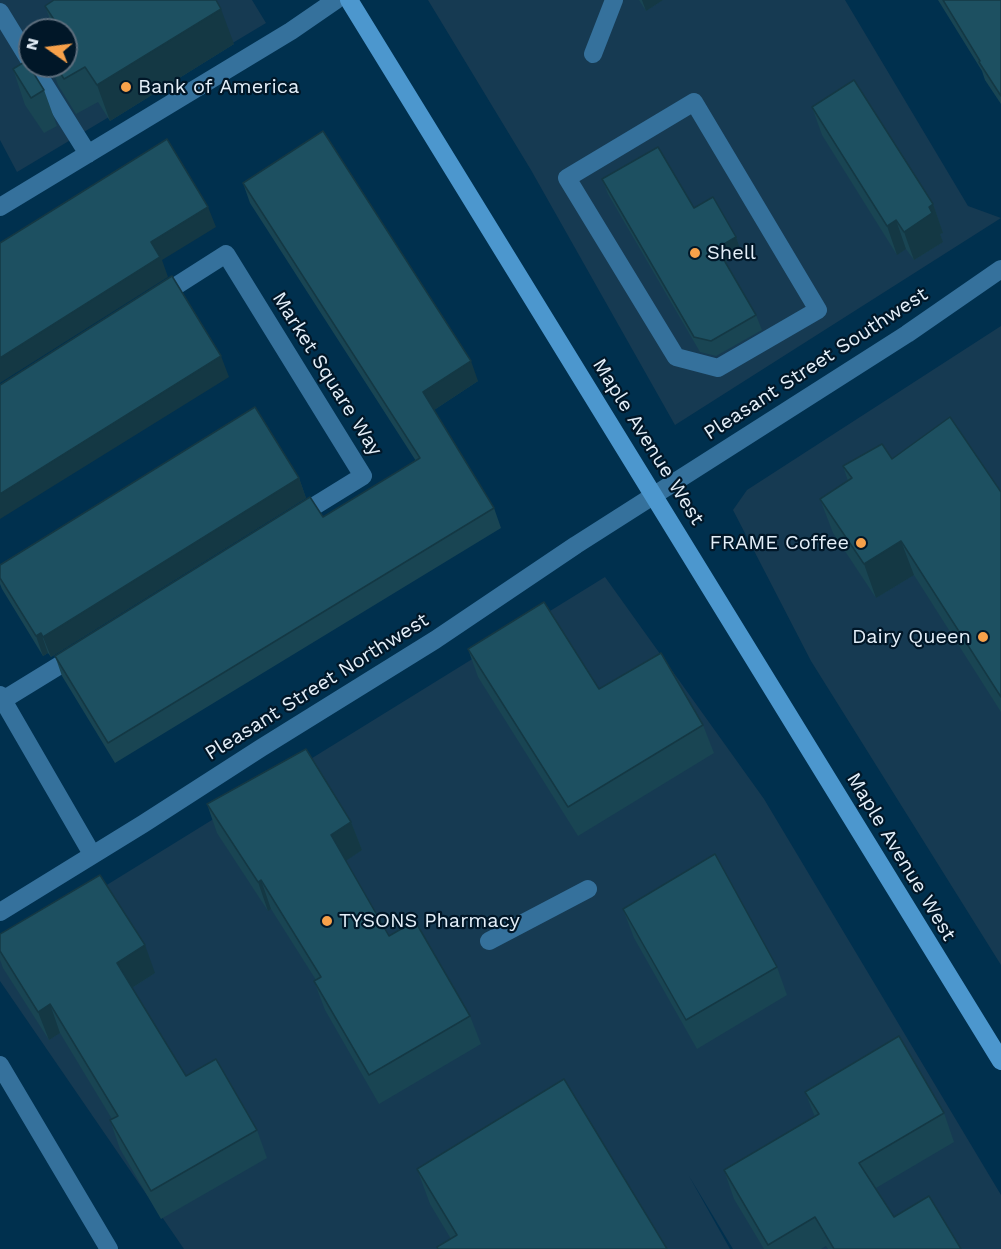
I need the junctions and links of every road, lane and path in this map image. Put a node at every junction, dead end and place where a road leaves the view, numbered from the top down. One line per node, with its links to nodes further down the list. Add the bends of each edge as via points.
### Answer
1 (336, 0): 8 (street)
2 (349, 0): 13 (main road, Maple Avenue West)
3 (614, 0): 6 (street)
4 (0, 12): 5 (street)
5 (18, 41)
6 (593, 54)
7 (40, 78): 8 (street)
8 (88, 154): 9 (street)
9 (0, 207)
10 (1001, 269): 13 (street, Pleasant Street Southwest, via 907,334)
11 (138, 310): 14 (street, Market Square Way, via 226,254 363,476)
12 (676, 357): 12 (street, via 718,368 818,309 694,102 567,178)
13 (654, 495): 17 (street, Pleasant Street Northwest, via 435,640); 21 (main road, Maple Avenue West)
14 (283, 526)
15 (93, 644): 16 (street)
16 (1, 698): 17 (street)
17 (93, 854): 19 (street, Pleasant Street Northwest)
18 (588, 889): 20 (street)
19 (0, 912)
20 (489, 941)
21 (1001, 1061)
22 (0, 1065): 23 (street)
23 (109, 1249)

